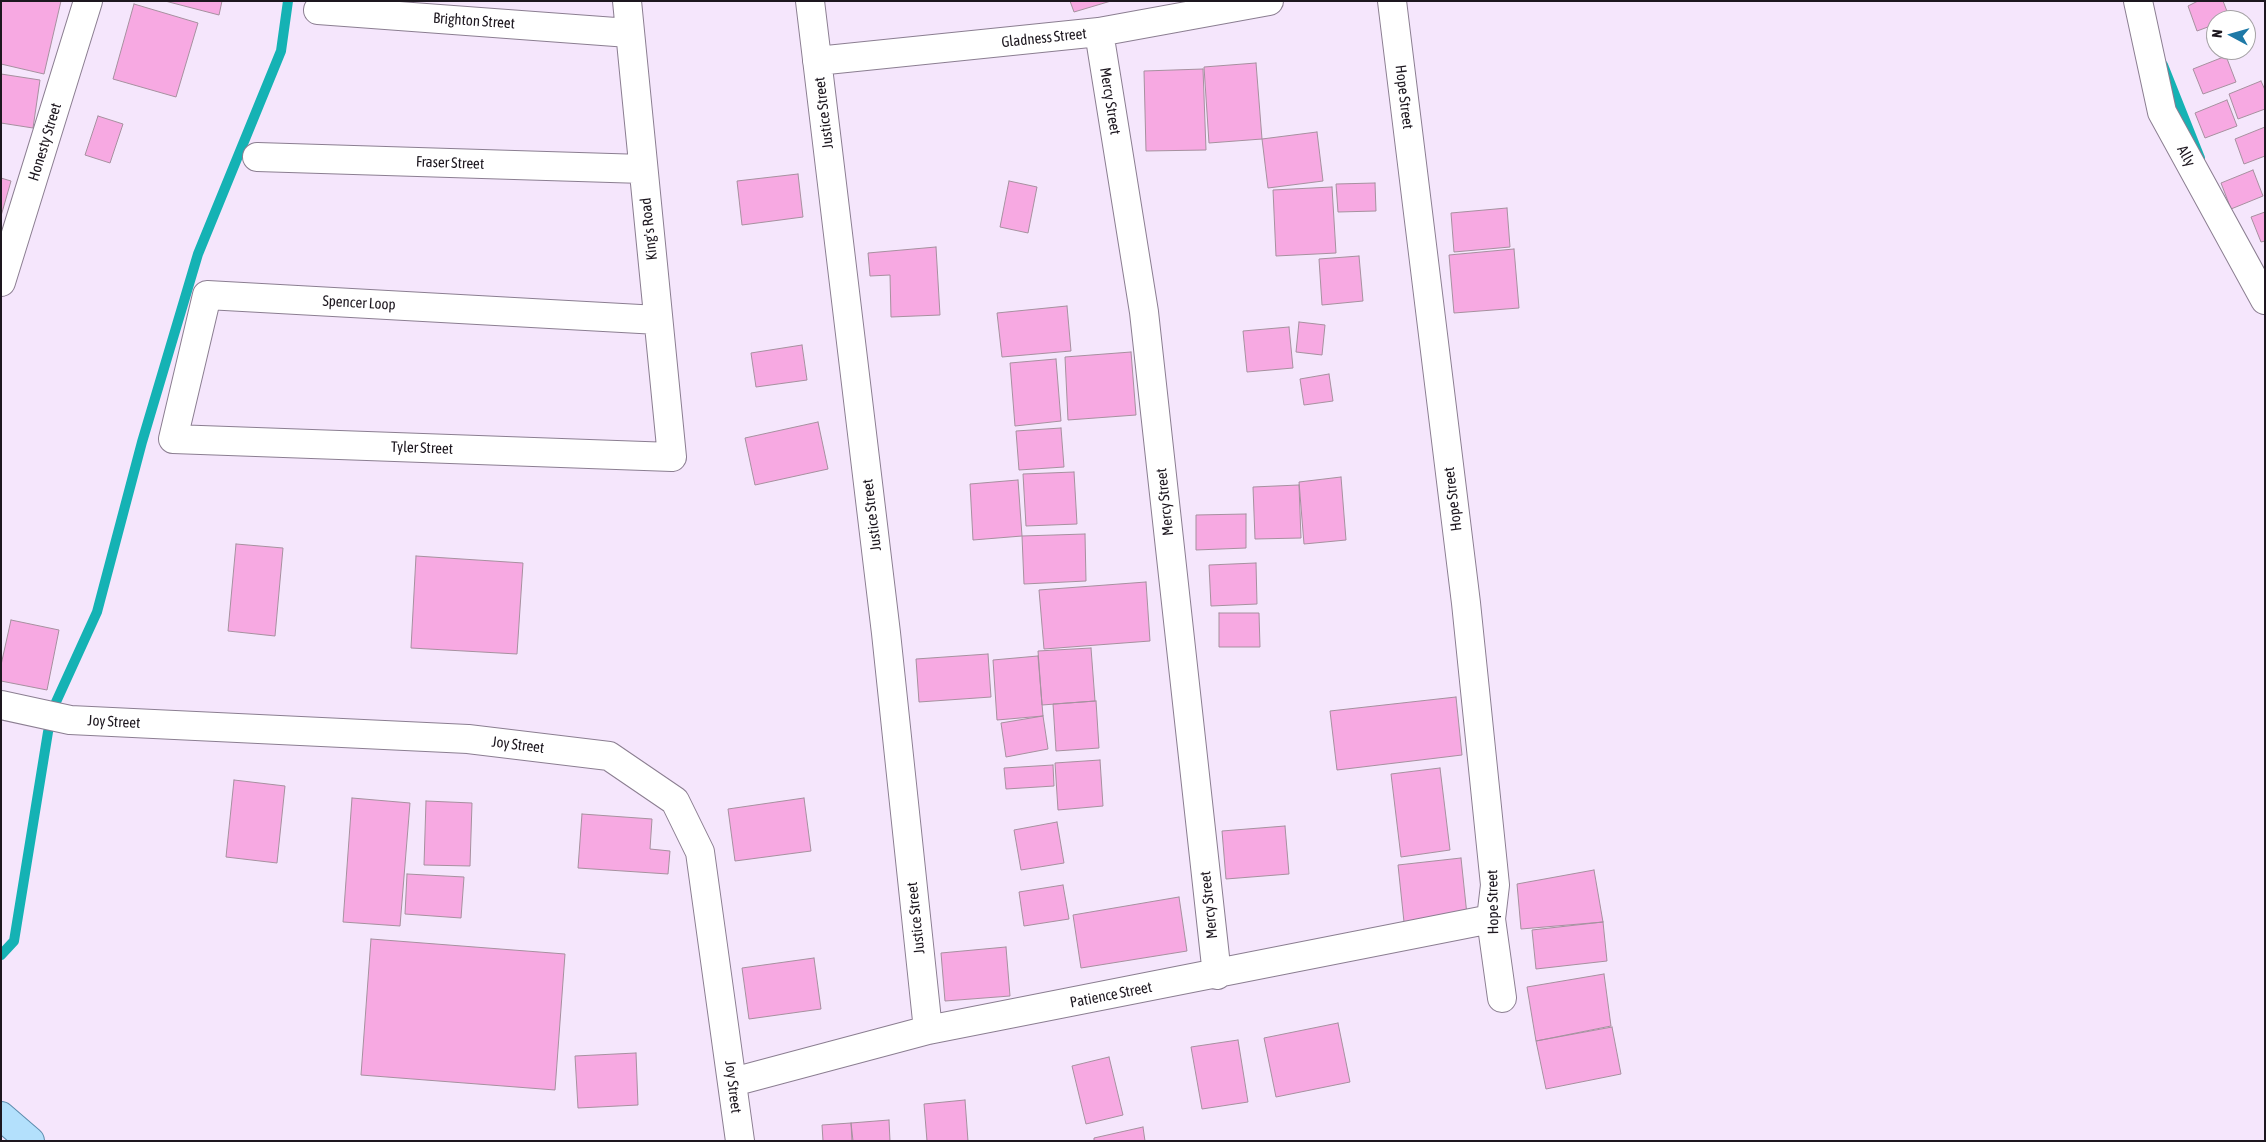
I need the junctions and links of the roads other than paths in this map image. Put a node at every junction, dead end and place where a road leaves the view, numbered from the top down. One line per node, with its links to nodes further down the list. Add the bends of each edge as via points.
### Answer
1 (88, 1): 13 (street, Honesty Street)
2 (627, 1): 9 (street, King's Road)
3 (810, 1): 10 (street, Justice Street)
4 (1270, 1): 8 (street, Gladness Street)
5 (1392, 1): 19 (street, Hope Street, via 1466,603 1495,885)
6 (2138, 1): 14 (street, Ally, via 2162,112)
7 (318, 10): 9 (street, Brighton Street)
8 (1099, 32): 10 (street, Gladness Street); 20 (street, Mercy Street, via 1144,312)
9 (629, 33): 12 (street, King's Road)
10 (817, 61): 22 (street, Justice Street, via 885,623)
11 (256, 157): 12 (street, Fraser Street)
12 (643, 169): 15 (street, King's Road)
13 (1, 282)
14 (2265, 300)
15 (658, 320): 16 (street, Spencer Loop, via 208,295); 17 (street, King's Road)
16 (172, 438): 17 (street, Tyler Street)
17 (672, 457)
18 (1, 705): 23 (street, Joy Street, via 70,720 468,739 609,756 675,801 700,852)
19 (1491, 919): 20 (street, Patience Street); 21 (street, Hope Street)
20 (1217, 975): 22 (street, Patience Street)
21 (1502, 998)
22 (928, 1030): 23 (street, Patience Street)
23 (733, 1082): 26 (street, Joy Street)
24 (1, 1116): 25 (main road)
25 (30, 1141)
26 (740, 1141)

